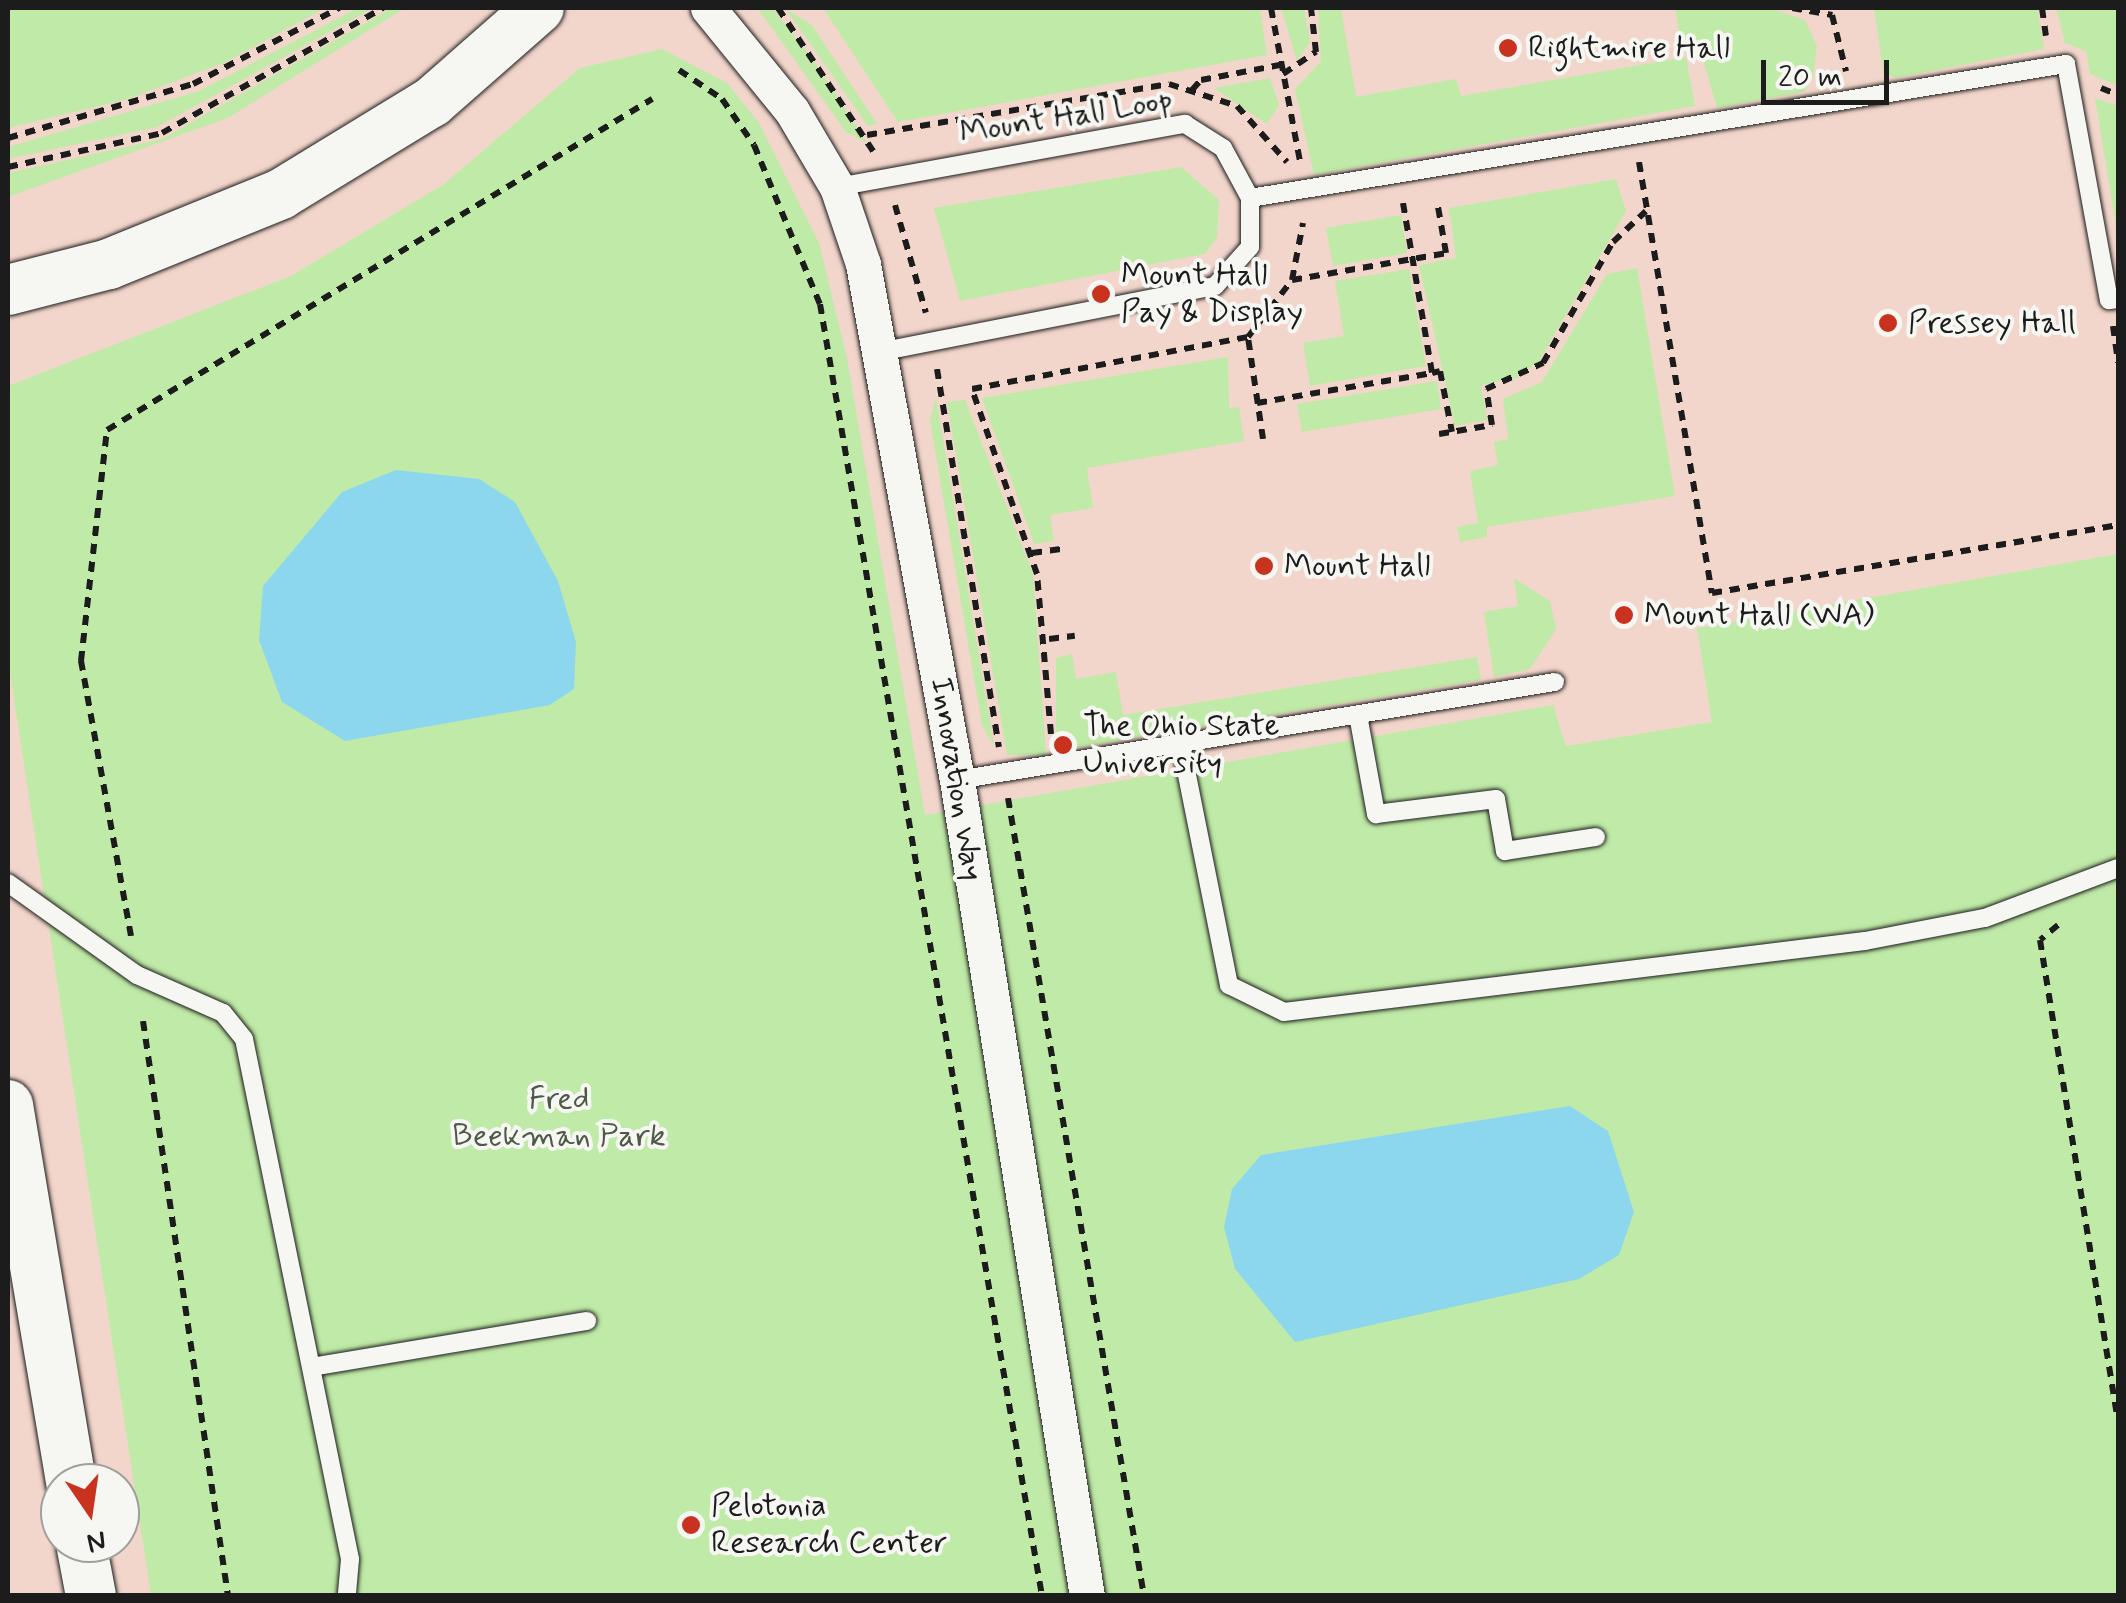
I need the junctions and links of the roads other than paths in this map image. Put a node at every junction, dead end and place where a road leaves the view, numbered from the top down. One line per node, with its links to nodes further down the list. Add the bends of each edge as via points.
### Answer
1 (539, 8): 5 (street, via 432,102 281,194 109,264)
2 (708, 8): 3 (street, Innovation Way, via 792,111)
3 (837, 187): 4 (lane, Mount Hall Loop, via 1184,124 1223,148); 7 (street, Innovation Way)
4 (1250, 198): 6 (lane, via 2066,64 2109,300); 7 (lane, Mount Hall Loop, via 1250,247 1215,286)
5 (8, 290)
6 (2118, 298)
7 (883, 351): 11 (street, Innovation Way)
8 (1554, 682): 9 (lane)
9 (1358, 714): 10 (lane); 12 (lane, via 1376,814 1496,799 1505,851)
10 (1181, 745): 11 (lane); 13 (lane, via 1229,985 1253,1005 1284,1012 1865,941 1984,918)
11 (957, 780): 22 (street, Innovation Way)
12 (1596, 837)
13 (2118, 868)
14 (8, 883): 17 (lane, via 137,974 223,1013 244,1039)
15 (8, 1105): 18 (street)
16 (587, 1321): 17 (lane)
17 (312, 1367): 21 (lane, via 350,1559)
18 (67, 1463)
19 (85, 1563): 20 (street)
20 (91, 1596)
21 (346, 1596)
22 (1087, 1596)

